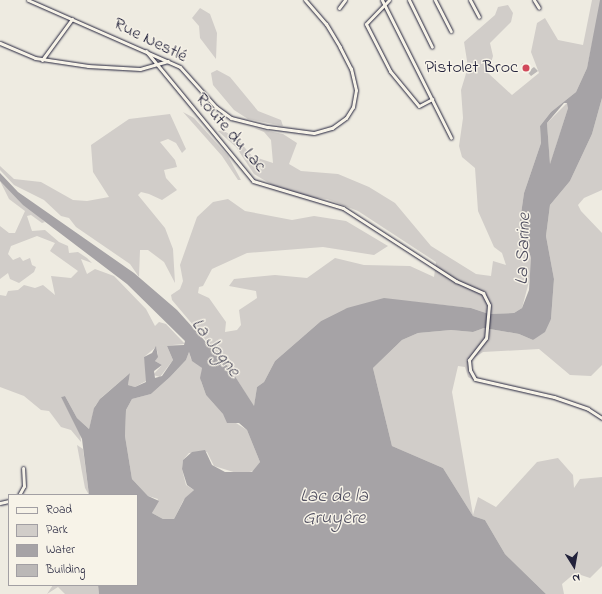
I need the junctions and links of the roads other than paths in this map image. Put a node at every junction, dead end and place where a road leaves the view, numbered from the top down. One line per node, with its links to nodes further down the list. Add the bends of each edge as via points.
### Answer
1 (28, 0): 13 (street, Rue Nestlé)
2 (305, 0): 19 (street, Rue Nestlé, via 330,30 355,80 353,107 346,118 332,128 300,132 231,118 216,107 188,73)
3 (345, 0): 10 (street)
4 (389, 0): 9 (street)
5 (409, 0): 16 (street)
6 (435, 0): 14 (street)
7 (470, 0): 12 (street)
8 (534, 0): 11 (street)
9 (382, 1): 21 (street); 21 (street, via 366,24 369,31 390,72 419,106)
10 (339, 8)
11 (539, 8)
12 (479, 18)
13 (72, 19): 17 (street, Rue Nestlé); 18 (street)
14 (451, 31)
15 (0, 43): 18 (street)
16 (432, 47)
17 (146, 51): 19 (street, Rue Nestlé); 20 (street, Route du Lac)
18 (42, 60): 20 (street, via 132,69)
19 (168, 61): 20 (street)
20 (157, 66): 23 (street, Route du Lac, via 253,181 343,208 456,281 480,292 489,307 486,337 469,358 470,370 476,379 554,397 588,409)
21 (432, 99): 22 (street)
22 (451, 138)
23 (602, 418)
24 (23, 468): 25 (street, via 24,486)
25 (20, 494)

